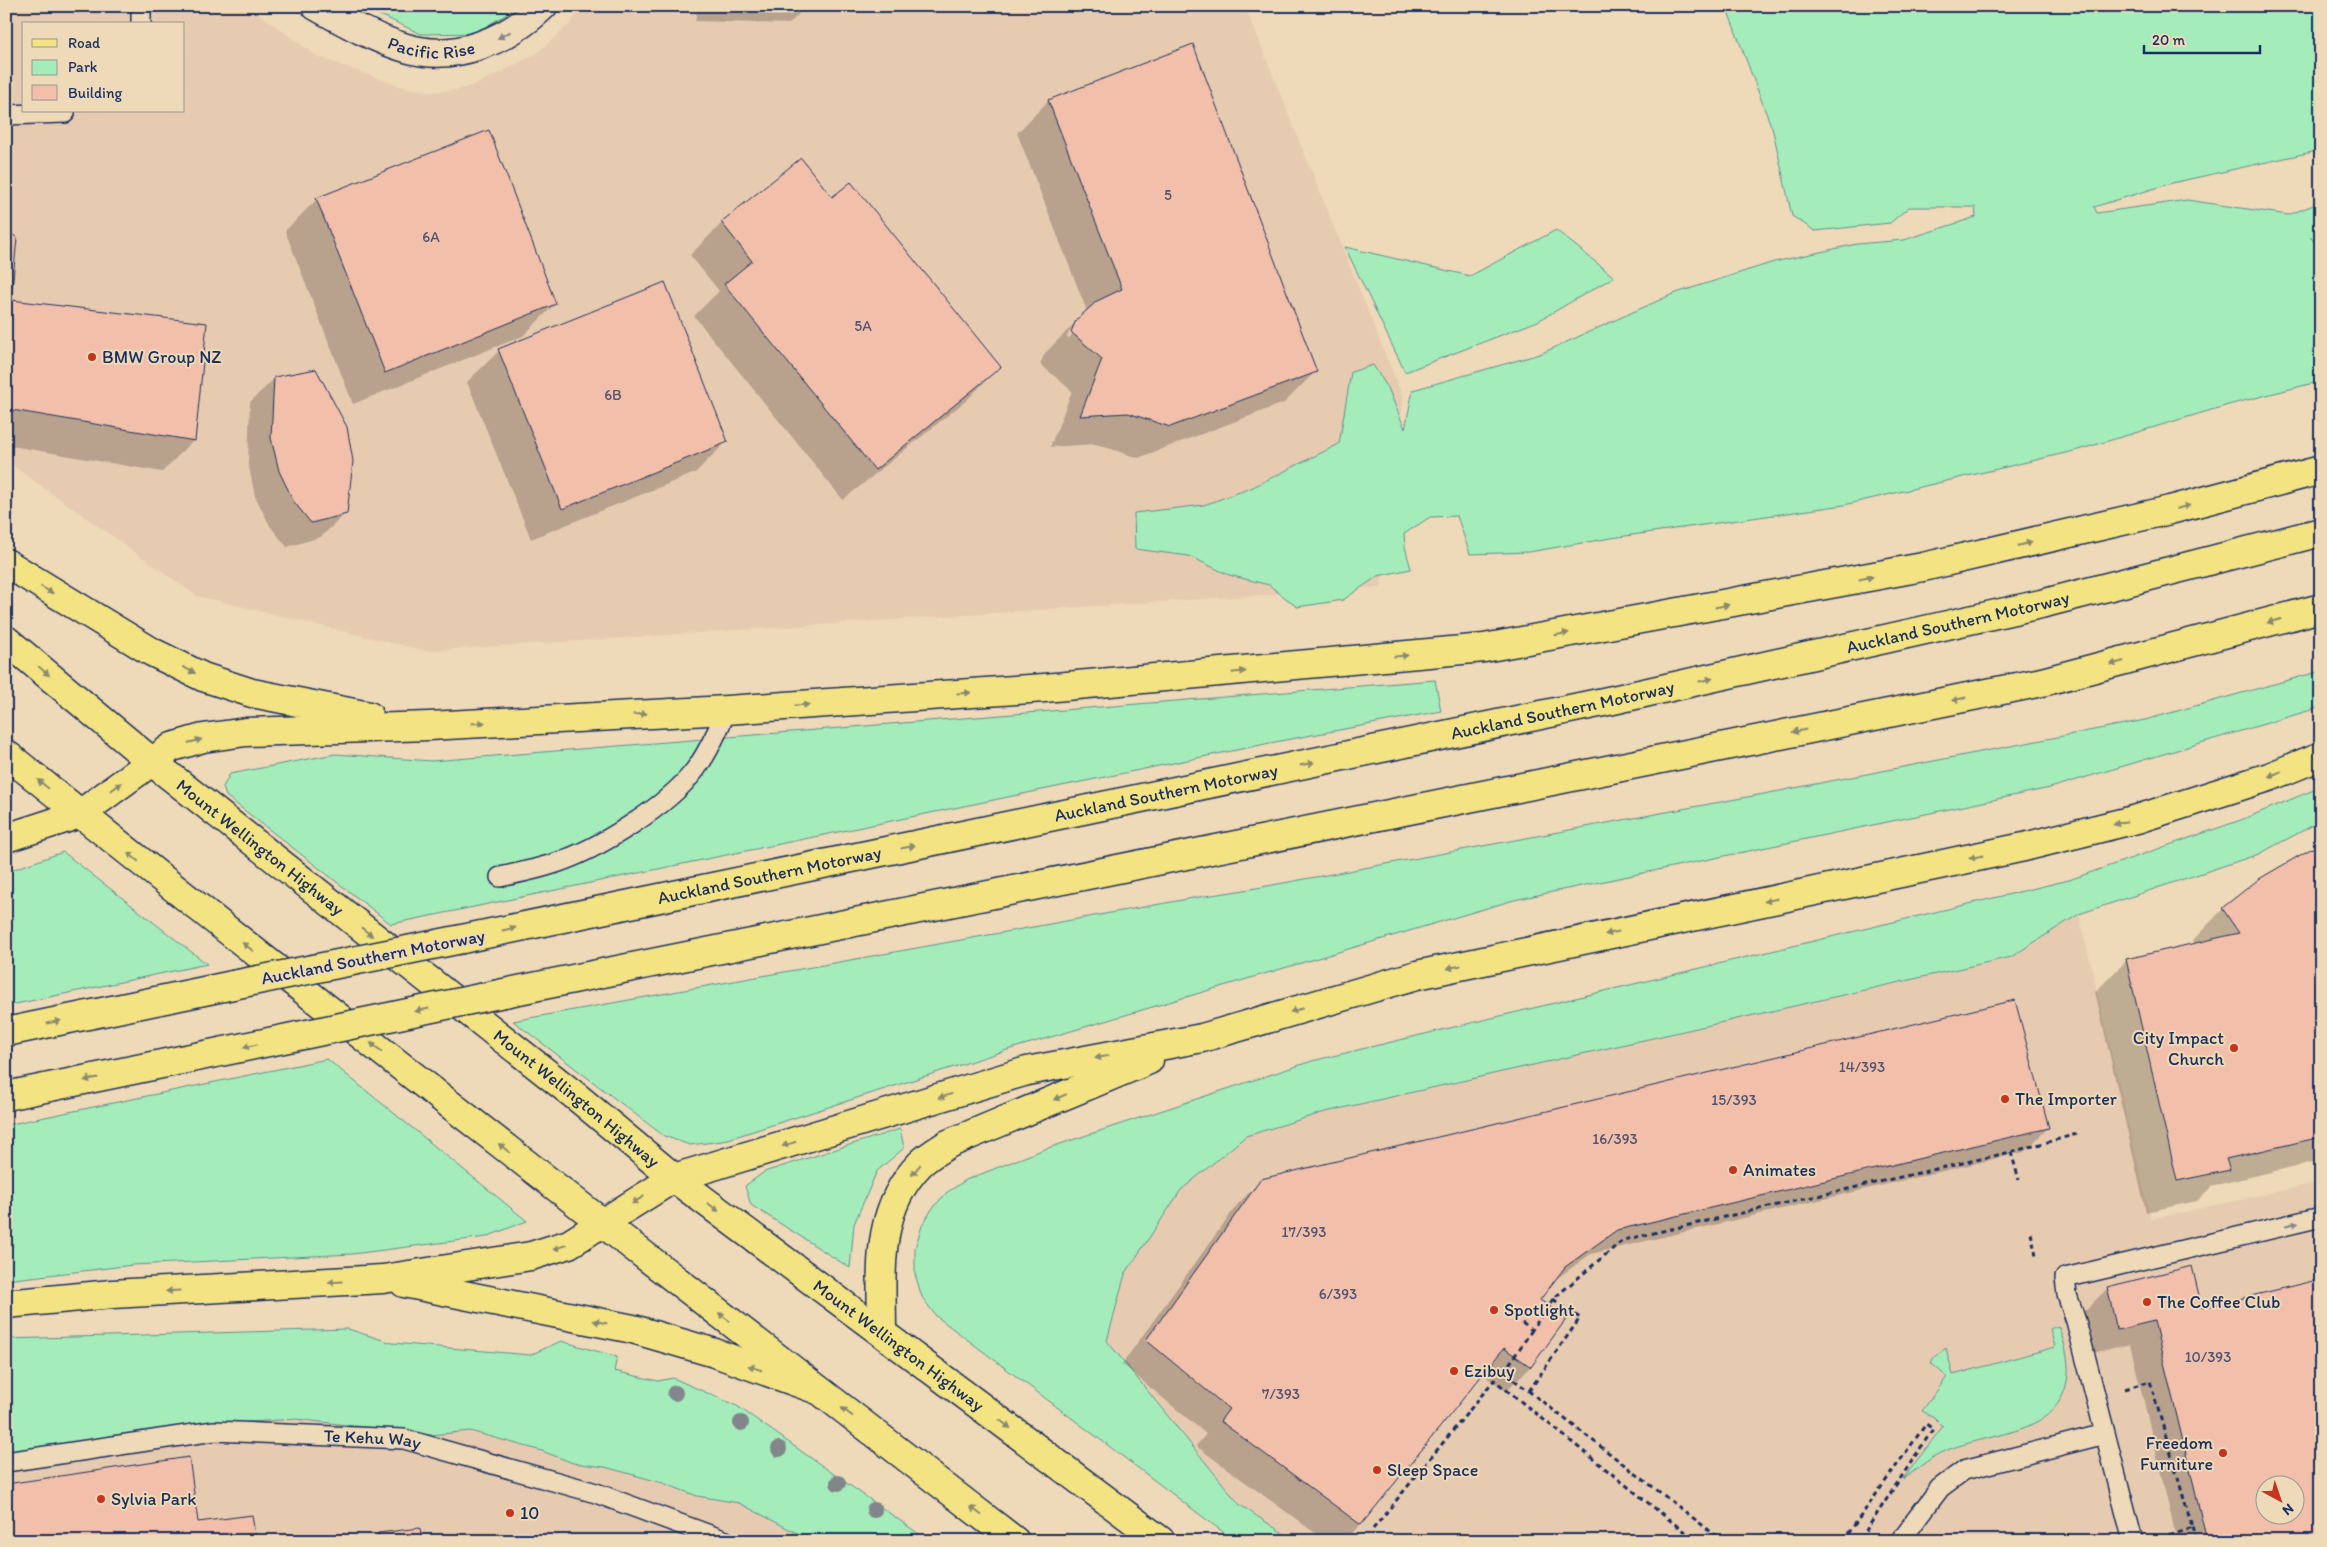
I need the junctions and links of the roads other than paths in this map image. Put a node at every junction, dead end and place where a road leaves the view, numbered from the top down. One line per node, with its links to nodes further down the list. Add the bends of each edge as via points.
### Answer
1 (141, 6): 4 (lane)
2 (316, 6): 3 (street, Pacific Rise, one-way to 2, via 505,36 473,48 444,53 408,49 358,29)
3 (543, 6)
4 (140, 22)
5 (65, 113): 6 (lane)
6 (6, 115)
7 (2321, 470): 12 (main road, one-way to 7, via 1191,676 1484,648 1923,567 2170,510)
8 (2321, 532): 20 (main road, Auckland Southern Motorway, one-way to 8, bridge, via 1613,700 2041,604)
9 (6, 563): 13 (main road, one-way to 13, via 152,652 203,677 261,695)
10 (2321, 608): 22 (main road, one-way to 22, bridge, via 2042,682 504,992)
11 (6, 640): 16 (main road, Mount Wellington Highway, one-way to 16)
12 (727, 710): 13 (main road, one-way to 12); 19 (lane, via 709,750 667,799 630,826 557,863)
13 (429, 726): 16 (main road, one-way to 13, via 172,747 203,738 246,732)
14 (6, 754): 17 (main road, one-way to 14)
15 (2321, 756): 21 (main road, one-way to 21, via 2127,821 2024,847 1417,975)
16 (151, 761): 17 (main road, one-way to 16); 23 (main road, Mount Wellington Highway, one-way to 23, via 578,1098)
17 (80, 814): 18 (main road); 25 (main road, one-way to 17)
18 (6, 838)
19 (500, 878)
20 (6, 1032)
21 (1202, 1038): 23 (main road, one-way to 23, via 1027,1071); 28 (main road, one-way to 28, via 948,1144 920,1164 900,1191 883,1239)
22 (6, 1096)
23 (674, 1178): 25 (main road, one-way to 25); 28 (main road, Mount Wellington Highway, one-way to 28)
24 (2321, 1217): 30 (lane, one-way to 24, via 2065,1278)
25 (602, 1222): 26 (main road, one-way to 26, via 569,1244 531,1256); 29 (main road, one-way to 25)
26 (384, 1279): 27 (main road, one-way to 27, via 112,1294); 29 (main road, one-way to 26, via 715,1353 633,1329)
27 (6, 1304)
28 (882, 1332): 34 (main road, Mount Wellington Highway, one-way to 34)
29 (818, 1390): 33 (main road, one-way to 29)
30 (2105, 1434): 35 (lane, via 1964,1470 1940,1488); 36 (lane)
31 (6, 1462): 32 (lane, Te Kehu Way, via 214,1432 404,1439 596,1493)
32 (726, 1541)
33 (1015, 1541)
34 (1160, 1541)
35 (1900, 1541)
36 (2133, 1541)

